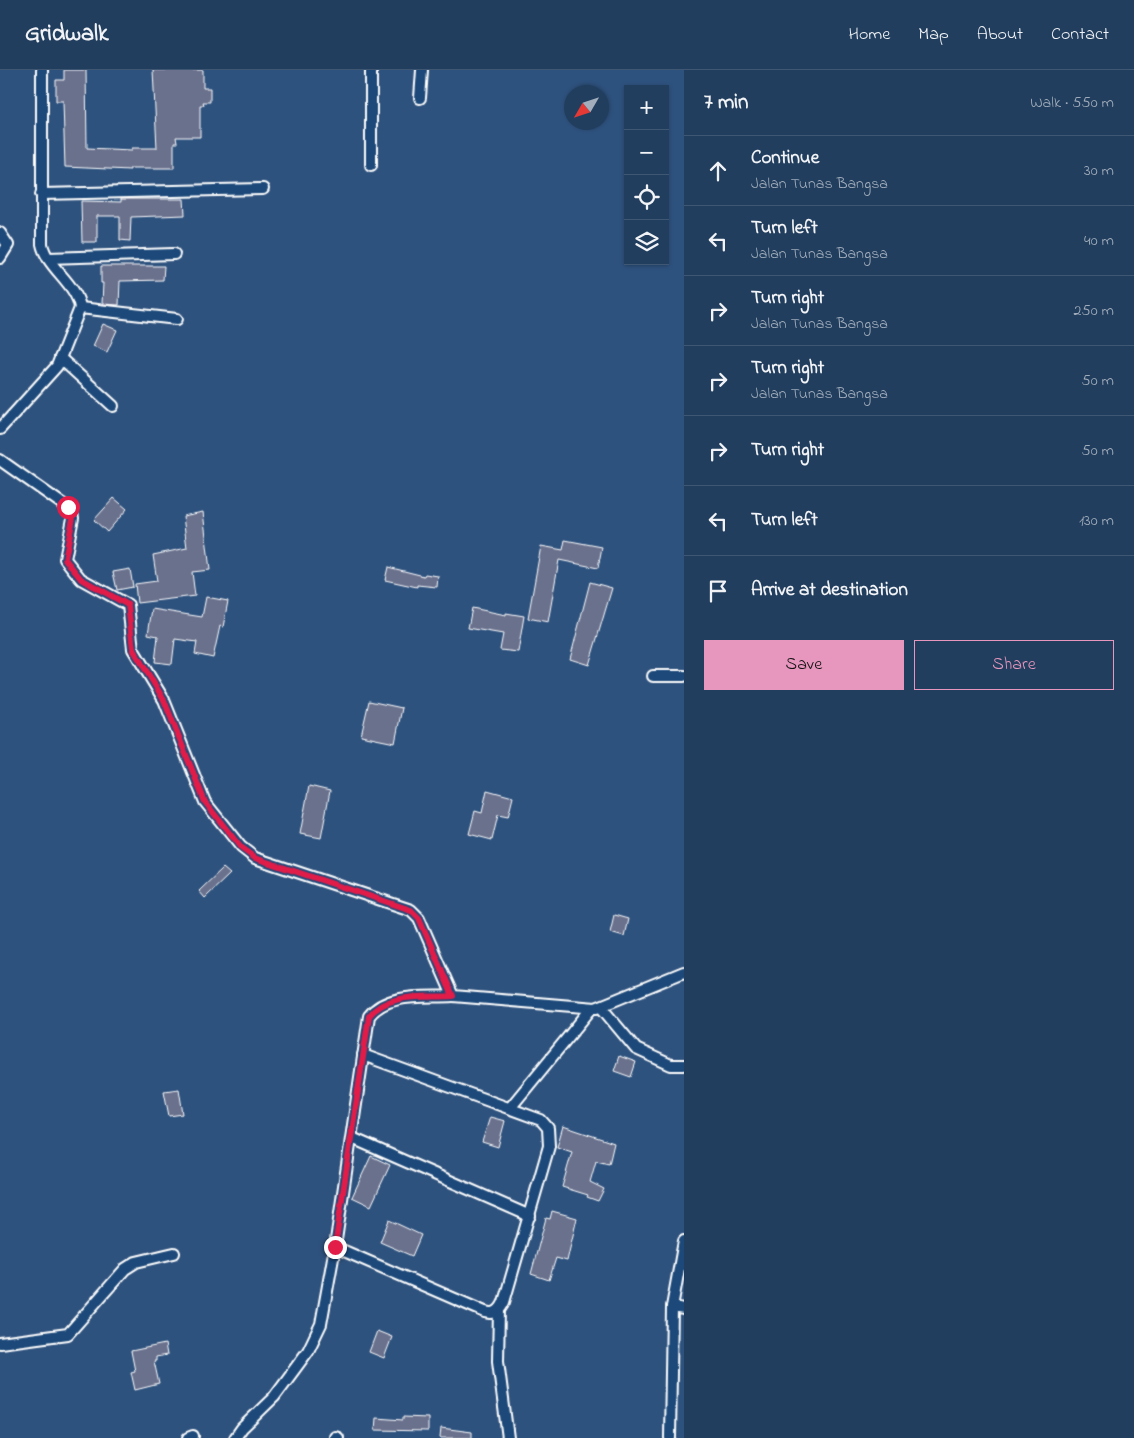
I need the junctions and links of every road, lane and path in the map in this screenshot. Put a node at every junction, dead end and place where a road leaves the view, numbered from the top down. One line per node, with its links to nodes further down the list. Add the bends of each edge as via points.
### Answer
1 (42, 70): 7 (street)
2 (370, 70): 5 (street)
3 (422, 70): 4 (street)
4 (420, 98)
5 (371, 165)
6 (263, 188): 7 (street)
7 (41, 194): 11 (street, via 42,244)
8 (0, 233): 10 (street, via 8,245)
9 (174, 254): 11 (street)
10 (0, 258)
11 (48, 258): 12 (street, via 77,298)
12 (80, 308): 13 (street); 14 (street)
13 (177, 319)
14 (60, 358): 15 (street); 16 (street, via 48,376)
15 (113, 406)
16 (0, 428)
17 (0, 460): 21 (street, via 71,510 73,518 65,559 81,579 128,605 133,649 164,700 205,802 241,848 255,858 411,910 419,918)
18 (653, 676): 19 (street)
19 (684, 676)
20 (684, 972): 22 (street)
21 (453, 996): 22 (street); 23 (street, via 395,1000 379,1006 369,1016)
22 (596, 1008): 24 (street, via 636,1049 671,1065); 25 (street)
23 (363, 1055): 25 (street); 26 (street)
24 (684, 1065)
25 (510, 1108): 27 (street, via 541,1120 549,1133)
26 (352, 1138): 27 (street); 29 (street)
27 (530, 1216): 33 (street)
28 (684, 1241): 31 (street)
29 (335, 1247): 33 (street, via 485,1312); 35 (street, via 316,1338 274,1397)
30 (174, 1253): 34 (street, via 136,1262 125,1268 68,1334)
31 (672, 1307): 32 (street); 37 (street)
32 (684, 1309)
33 (499, 1310): 36 (street, via 497,1354)
34 (0, 1343)
35 (235, 1438)
36 (508, 1438)
37 (670, 1438)

